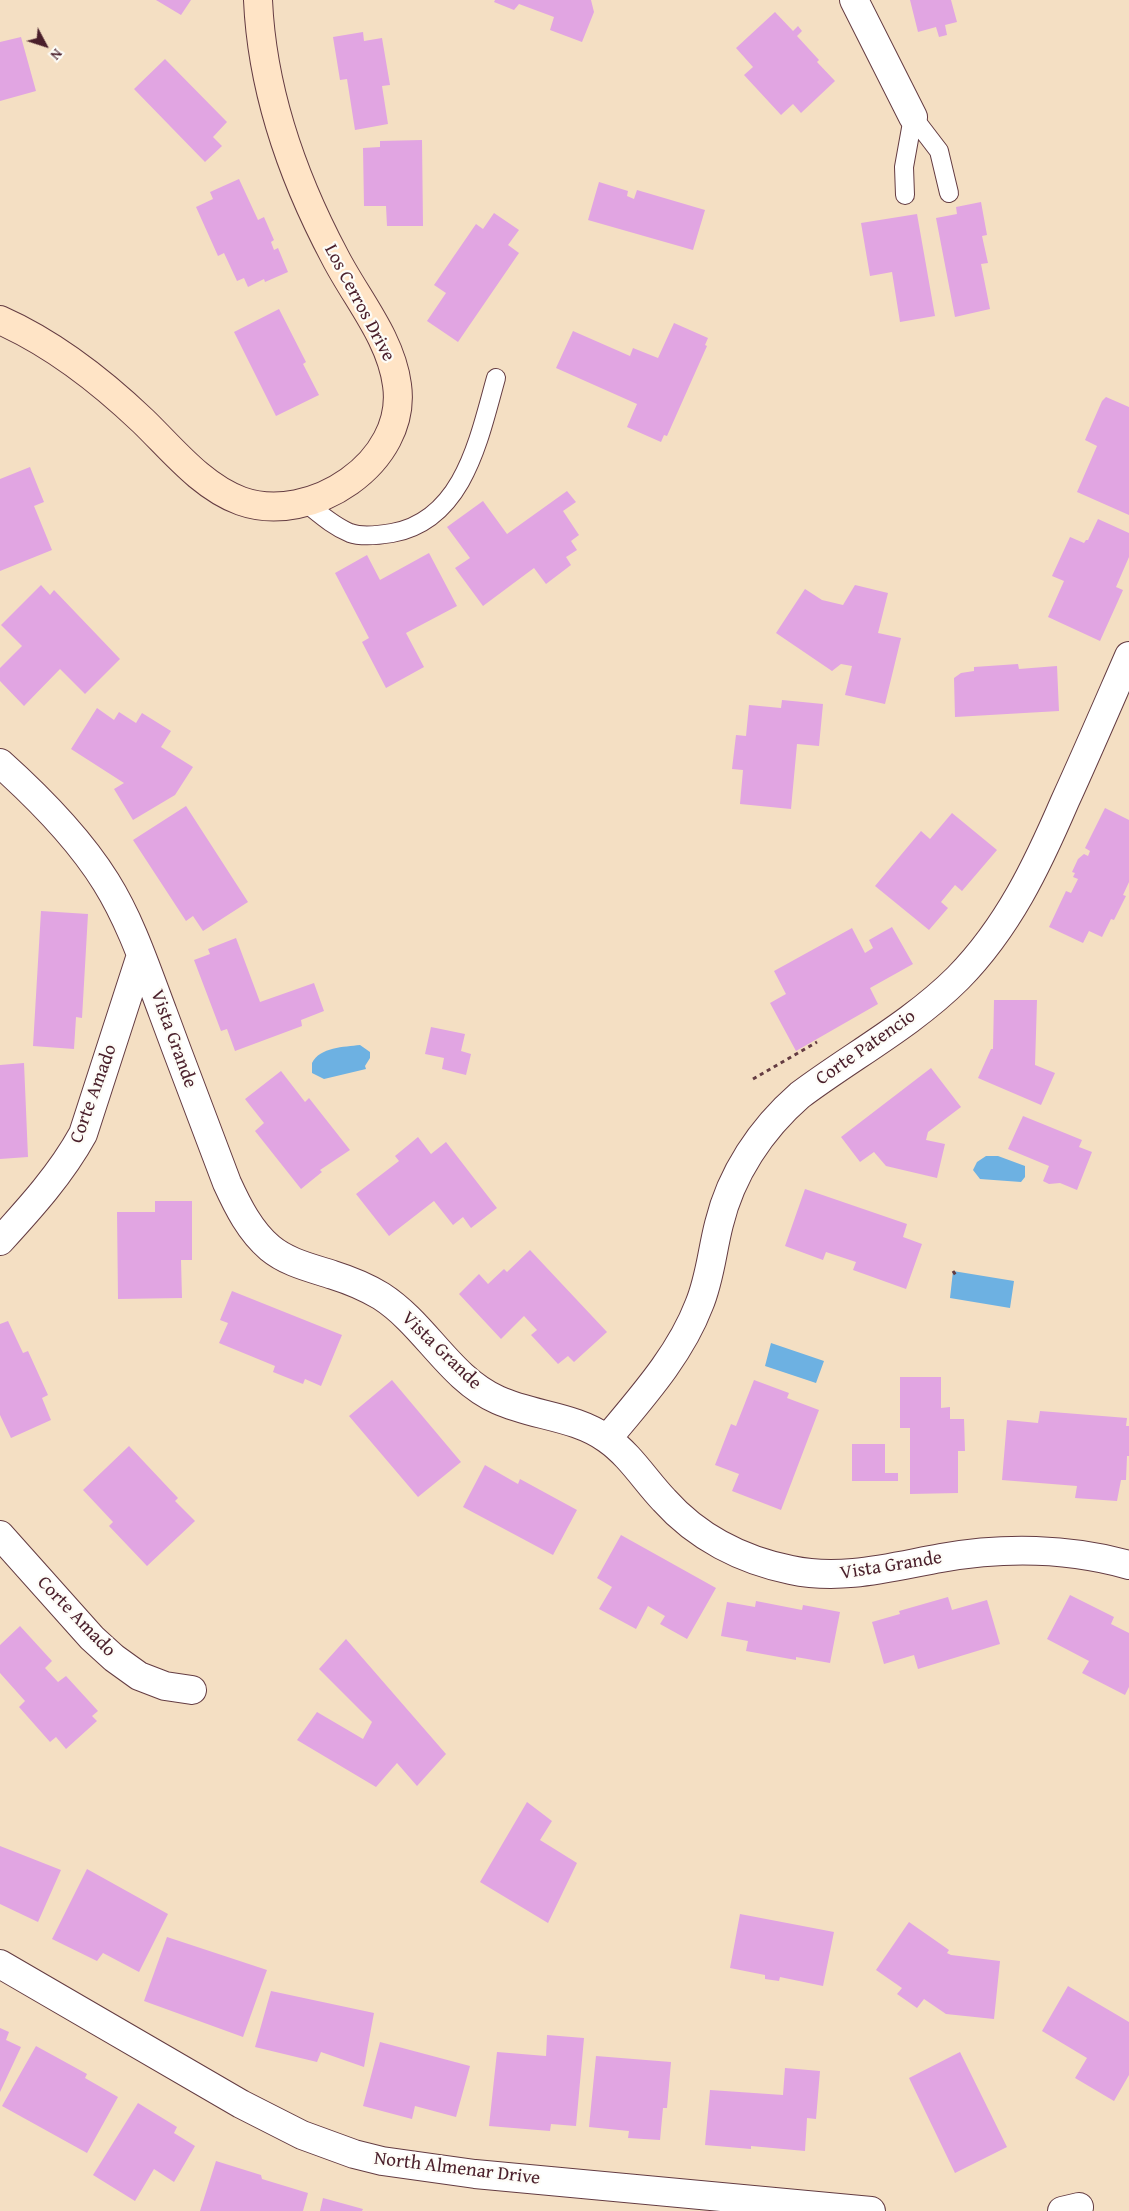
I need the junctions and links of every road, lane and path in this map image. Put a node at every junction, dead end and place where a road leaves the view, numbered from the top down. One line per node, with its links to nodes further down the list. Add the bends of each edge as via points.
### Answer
1 (258, 0): 8 (street, Los Cerros Drive, via 269,85 294,170 325,240 379,335 398,386 394,424 369,464 342,486)
2 (854, 0): 3 (street)
3 (913, 117): 4 (lane, via 938,151); 5 (lane, via 904,167)
4 (949, 193)
5 (905, 195)
6 (0, 320): 8 (street, Los Cerros Drive, via 40,340 74,363 195,472 229,496 267,507)
7 (496, 378): 8 (lane, via 460,484 434,515 405,530 381,535 352,534)
8 (306, 503)
9 (1129, 656): 17 (street, Corte Patencio, via 1056,823 1008,917 975,959 936,998 800,1095 784,1108 762,1135 741,1167 727,1197 705,1288 690,1325 654,1380)
10 (0, 763): 11 (street, Vista Grande, via 50,811 105,880)
11 (141, 955): 14 (street, Corte Amado, via 83,1134 56,1177); 17 (street, Vista Grande, via 227,1183 239,1210 255,1233 272,1250 289,1260 335,1275 381,1296 411,1322 460,1375 479,1389 498,1400 561,1418)
12 (820, 1040): 13 (path)
13 (752, 1079)
14 (0, 1241)
15 (953, 1271): 16 (path)
16 (956, 1277)
17 (607, 1439): 19 (street, Vista Grande, via 680,1517 700,1532 742,1555 791,1571 853,1574 941,1558 1006,1551 1067,1554)
18 (0, 1535): 20 (street, Corte Amado, via 92,1638 114,1658 140,1676 165,1686)
19 (1129, 1566)
20 (192, 1690)
21 (0, 1964): 22 (street, North Almenar Drive, via 275,2123 354,2154 466,2173)
22 (871, 2211)

